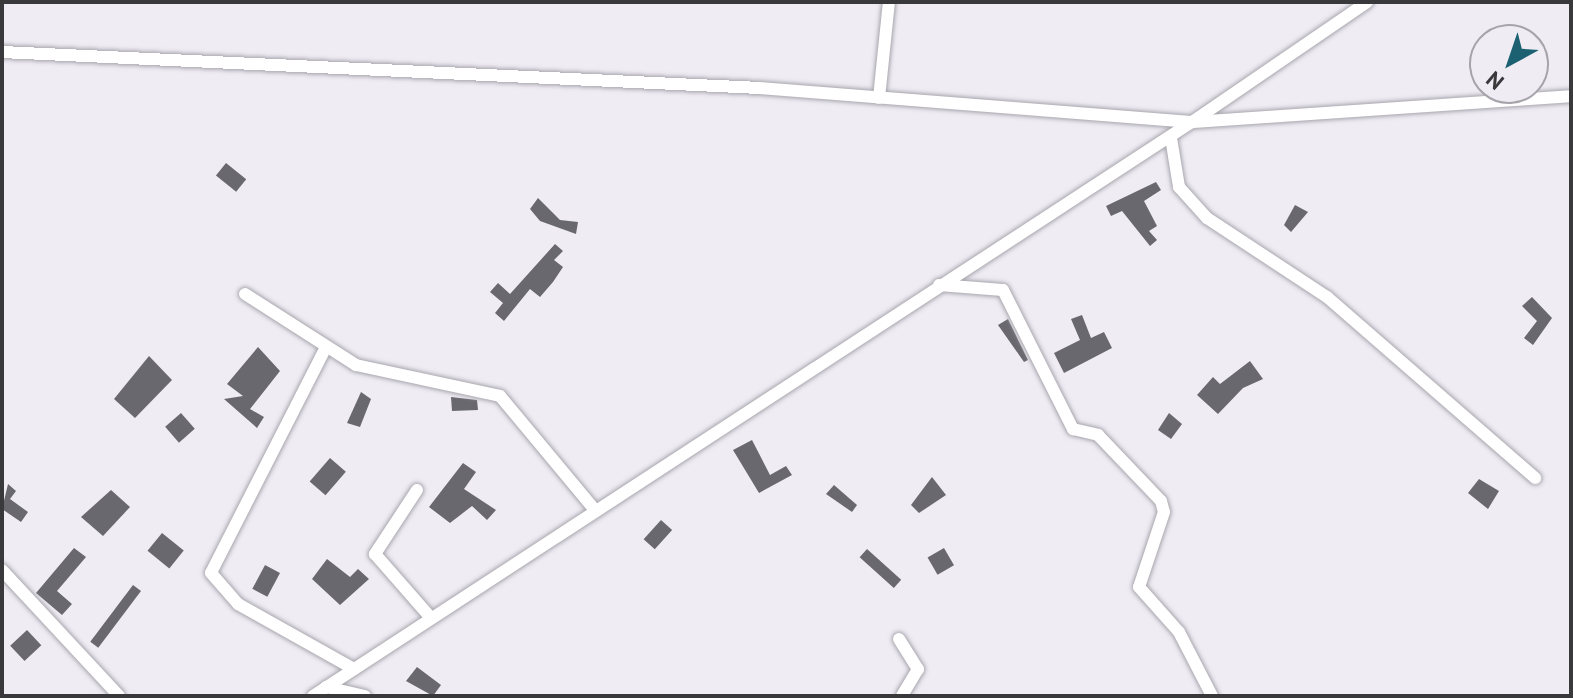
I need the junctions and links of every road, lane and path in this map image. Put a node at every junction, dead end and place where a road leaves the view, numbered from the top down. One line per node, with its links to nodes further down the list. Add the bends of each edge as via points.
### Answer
1 (889, 2): 5 (street)
2 (1367, 2): 6 (street)
3 (2, 52): 5 (street)
4 (1571, 96): 6 (street)
5 (879, 98): 6 (street)
6 (1192, 122): 7 (street)
7 (1171, 138): 8 (street); 11 (street, via 1179,187 1207,218 1327,297)
8 (936, 286): 13 (street); 23 (street, via 1003,290 1073,429 1098,435 1161,501 1164,512 1139,587 1179,632)
9 (245, 294): 10 (street)
10 (325, 349): 13 (street, via 384,375 492,391); 17 (street, via 211,573 238,604)
11 (1535, 478)
12 (417, 490): 15 (street, via 375,554)
13 (594, 509): 15 (street)
14 (2, 570): 19 (street)
15 (431, 618): 17 (street)
16 (899, 639): 22 (street, via 918,669)
17 (354, 669): 18 (street)
18 (326, 687): 20 (street); 21 (street)
19 (119, 696)
20 (313, 696)
21 (365, 696)
22 (902, 696)
23 (1212, 696)

